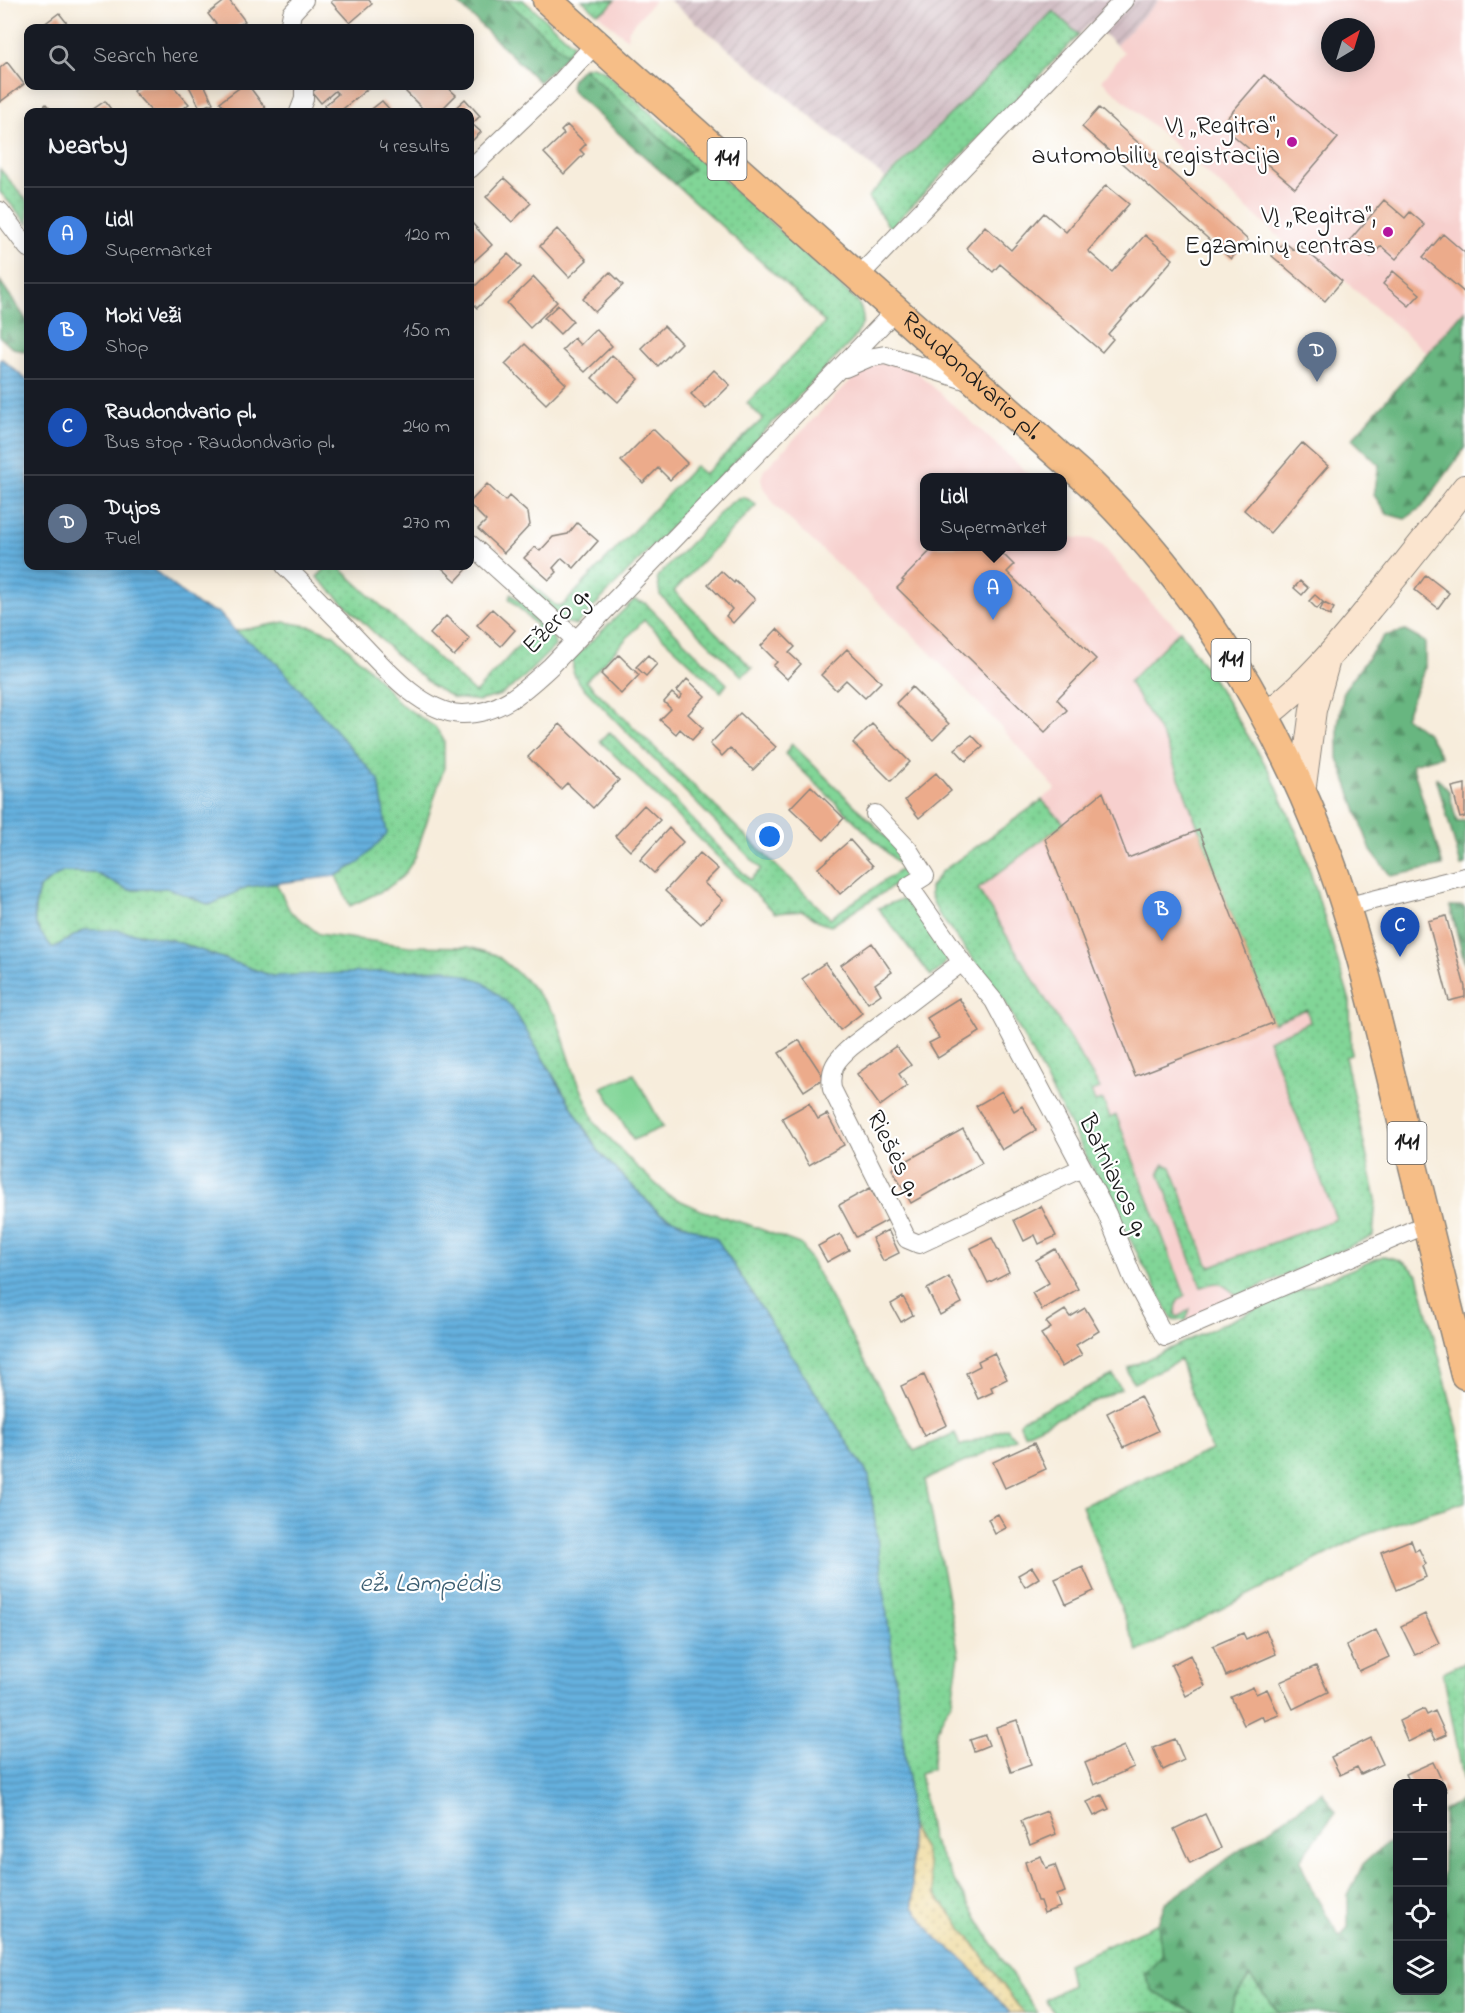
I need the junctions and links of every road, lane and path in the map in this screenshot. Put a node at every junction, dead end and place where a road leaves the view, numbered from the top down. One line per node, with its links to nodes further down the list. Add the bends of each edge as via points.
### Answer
1 (304, 0): 4 (street, via 292,13)
2 (547, 0): 5 (main road, Raudondvario pl. / 141)
3 (1124, 0): 11 (street)
4 (290, 24)
5 (596, 43): 8 (street); 11 (main road, Raudondvario pl. / 141)
6 (304, 90): 7 (street)
7 (300, 108)
8 (474, 165)
9 (0, 211): 10 (street)
10 (24, 243)
11 (859, 276): 12 (main road, Raudondvario pl. / 141)
12 (896, 310): 13 (street, Ežero g.); 14 (main road, Raudondvario pl. / 141)
13 (838, 371): 14 (street, Ežero g., via 868,358 885,356); 18 (street, Ežero g.)
14 (980, 385): 20 (main road, Raudondvario pl. / 141, via 1090,483 1145,540 1201,613)
15 (1465, 488): 19 (main road)
16 (474, 548): 18 (street)
17 (289, 570): 18 (street, Ežero g., via 397,680 421,699 461,714 507,703)
18 (576, 640)
19 (1327, 660): 20 (main road, via 1293,695); 21 (main road, via 1313,710)
20 (1265, 716): 21 (main road, Raudondvario pl. / 141)
21 (1302, 793): 24 (main road, Raudondvario pl. / 141)
22 (875, 814): 25 (street, Batniavos g., via 908,849 925,876 909,886)
23 (1465, 877): 24 (street)
24 (1345, 907): 27 (main road, Raudondvario pl. / 141)
25 (962, 962): 26 (street, Batniavos g., via 994,1001); 26 (street, Riešės g., via 852,1046 838,1058 830,1075 832,1089 907,1239 919,1244)
26 (1082, 1168): 27 (street, Batniavos g., via 1107,1214 1133,1278 1166,1337)
27 (1427, 1224): 28 (main road, Raudondvario pl. / 141)
28 (1464, 1360)

